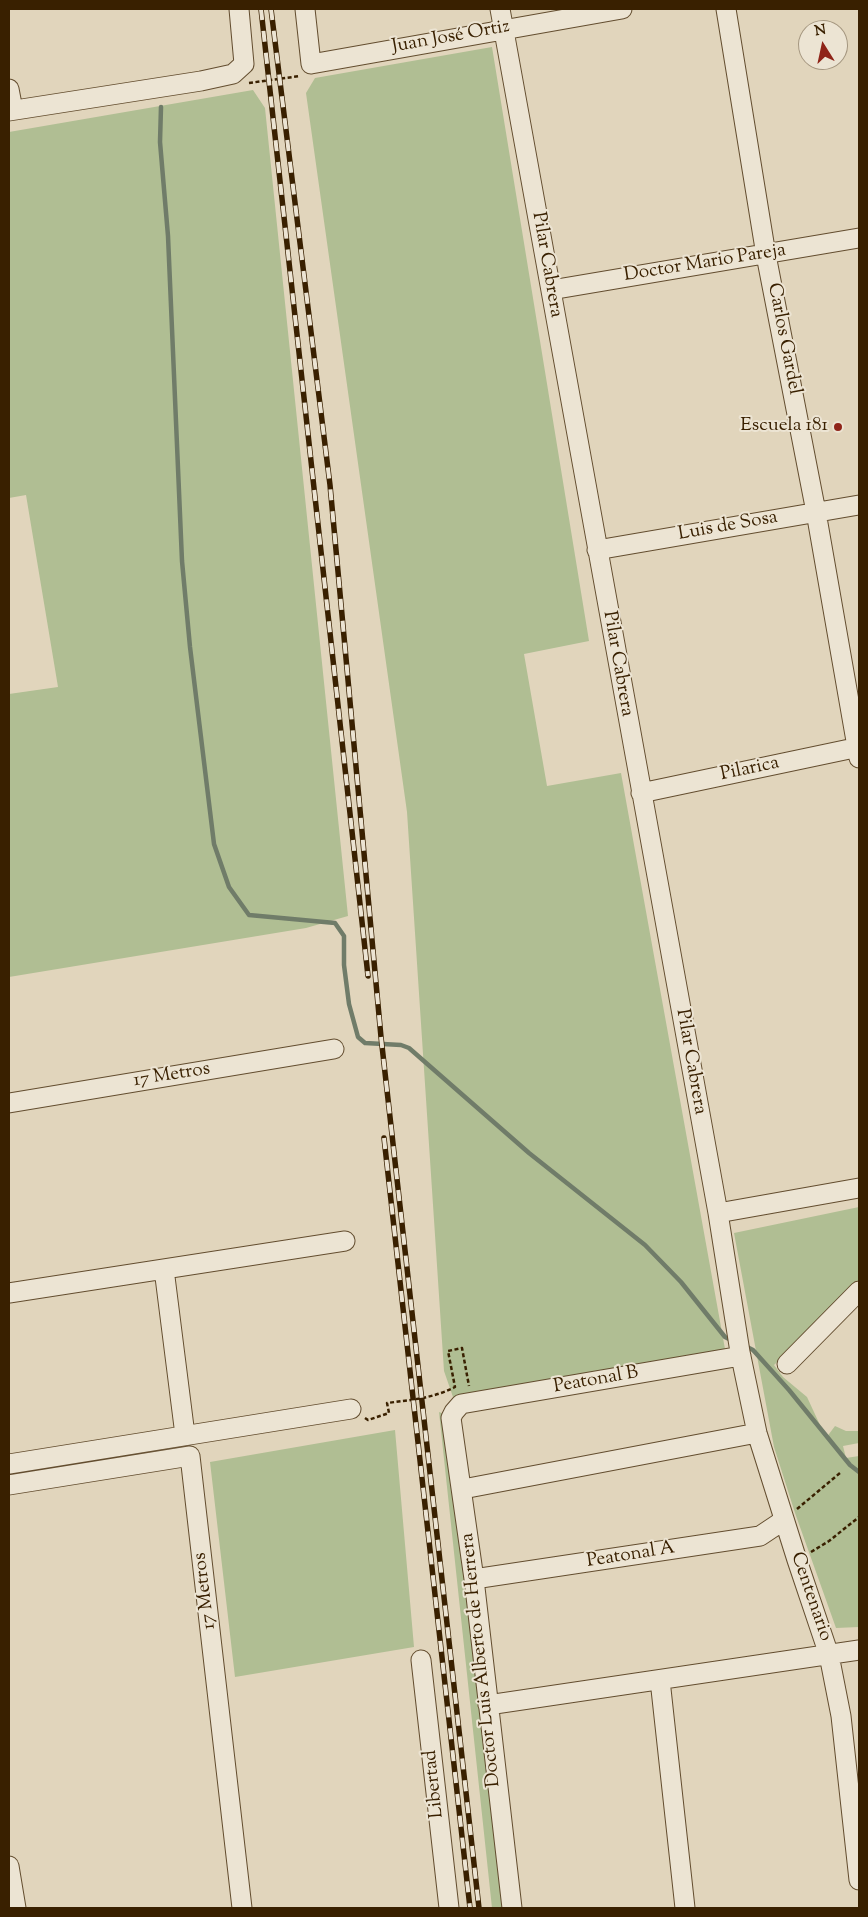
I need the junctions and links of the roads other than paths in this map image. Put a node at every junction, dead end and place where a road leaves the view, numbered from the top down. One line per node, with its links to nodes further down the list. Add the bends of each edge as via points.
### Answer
1 (239, 9): 8 (street, via 244,64 233,74)
2 (304, 9): 6 (street, Juan José Ortiz, via 310,64)
3 (500, 9): 6 (street, Pilar Cabrera)
4 (622, 9): 6 (street, Juan José Ortiz)
5 (726, 9): 10 (street, Carlos Gardel)
6 (503, 29): 11 (street, Pilar Cabrera)
7 (9, 89): 8 (street)
8 (11, 110)
9 (859, 238): 10 (street, Doctor Mario Pareja)
10 (766, 255): 11 (street, Doctor Mario Pareja); 13 (street, Carlos Gardel)
11 (551, 290): 14 (street, Pilar Cabrera)
12 (859, 504): 13 (street, Luis de Sosa)
13 (816, 512): 14 (street, Luis de Sosa); 15 (street, Carlos Gardel)
14 (597, 550): 16 (street, Pilar Cabrera)
15 (859, 750): 16 (street, Pilarica)
16 (640, 793): 20 (street, Pilar Cabrera)
17 (334, 1049): 18 (street, 17 Metros)
18 (9, 1103)
19 (859, 1188): 20 (street)
20 (718, 1214): 25 (street, Pilar Cabrera)
21 (345, 1241): 22 (street)
22 (164, 1269): 24 (street); 31 (street)
23 (859, 1292): 27 (street)
24 (9, 1293)
25 (735, 1319): 26 (street, Centenario)
26 (740, 1354): 29 (street, Peatonal B, via 461,1404); 30 (street, Centenario)
27 (787, 1364)
28 (351, 1409): 31 (street)
29 (454, 1412): 34 (street, Doctor Luis Alberto de Herrera, via 452,1418)
30 (757, 1433): 34 (street); 35 (street, Centenario)
31 (185, 1435): 32 (street)
32 (9, 1464)
33 (9, 1485): 45 (street, 17 Metros, via 190,1456)
34 (463, 1489): 36 (street, Doctor Luis Alberto de Herrera)
35 (784, 1520): 36 (street, Peatonal A, via 760,1536); 38 (street, Centenario)
36 (474, 1579): 41 (street, Doctor Luis Alberto de Herrera)
37 (859, 1650): 38 (street)
38 (829, 1655): 40 (street); 43 (street, Centenario, via 841,1716)
39 (421, 1660): 46 (street, Libertad)
40 (660, 1680): 41 (street); 48 (street)
41 (488, 1705): 47 (street, Doctor Luis Alberto de Herrera)
42 (9, 1866): 44 (street)
43 (859, 1880)
44 (16, 1908)
45 (242, 1908)
46 (448, 1908)
47 (512, 1908)
48 (685, 1908)

